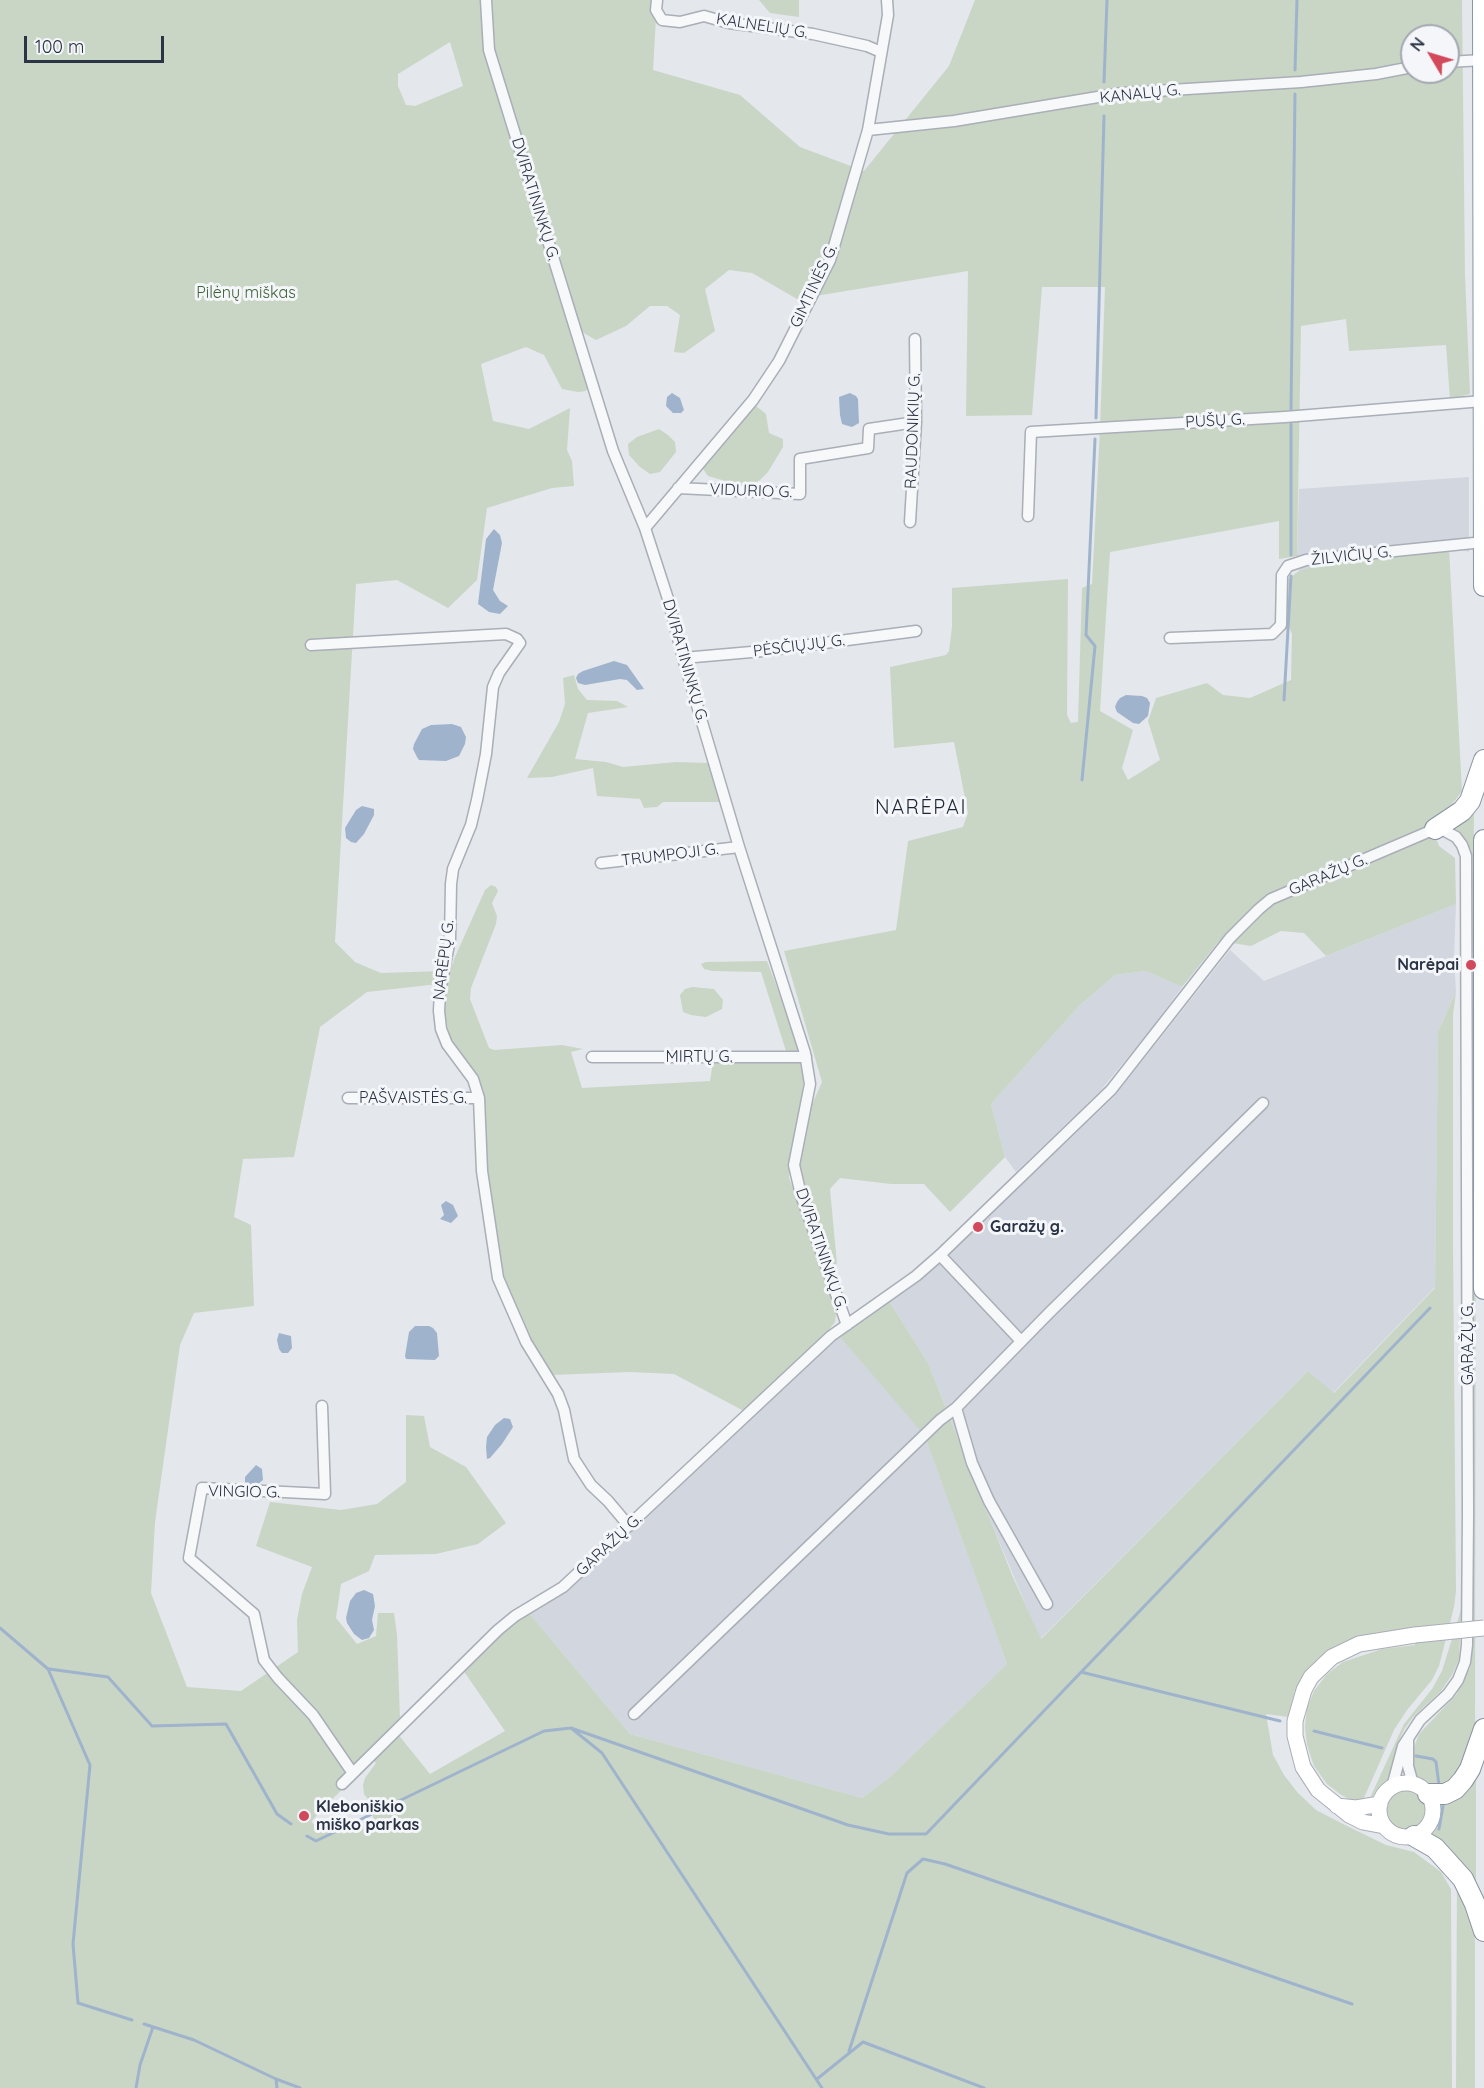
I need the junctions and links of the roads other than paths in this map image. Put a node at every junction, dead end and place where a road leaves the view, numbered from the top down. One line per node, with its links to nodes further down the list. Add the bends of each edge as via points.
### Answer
1 (486, 0): 16 (street, DVIRATININKŲ G., via 489,50 613,451)
2 (657, 0): 5 (street, KALNELIŲ G., via 656,10 662,20 680,22 704,16 813,34)
3 (887, 0): 5 (street, GIMTINĖS G.)
4 (1483, 0): 6 (highway)
5 (881, 52): 9 (street, GIMTINĖS G.)
6 (1483, 60): 7 (street); 11 (highway)
7 (1460, 61)
8 (1400, 69): 9 (street, KANALŲ G., via 1301,82 1122,93 954,121)
9 (868, 130): 13 (street, GIMTINĖS G., via 830,260 779,361 753,400)
10 (915, 339): 12 (street, RAUDONIKIŲ G.)
11 (1483, 401): 14 (street, PUŠŲ G., via 1031,432); 17 (highway)
12 (916, 422): 13 (street, VIDURIO G., via 869,429 868,448 800,459 800,494); 15 (street, RAUDONIKIŲ G.)
13 (678, 489): 16 (street, GIMTINĖS G.)
14 (1028, 516)
15 (910, 522)
16 (645, 528): 22 (street, DVIRATININKŲ G.)
17 (1484, 542): 18 (highway); 20 (street, ŽILVIČIŲ G., via 1306,560 1288,566 1282,575 1281,626 1272,634)
18 (1484, 586)
19 (916, 631): 22 (street, PĖSČIŲJŲ G.)
20 (1170, 638)
21 (311, 645): 31 (street, NARĖPŲ G., via 506,634 520,643 493,687 477,800 450,884 450,939 440,991 441,1029 447,1044 473,1079)
22 (683, 658): 26 (street, DVIRATININKŲ G.)
23 (1484, 760): 24 (highway, via 1470,801)
24 (1436, 830): 33 (street, GARAŽŲ G., via 1271,899 1259,909 1230,938 1110,1090); 44 (street, GARAŽŲ G., via 1456,837 1466,856 1467,1645 1458,1680)
25 (1484, 840): 34 (highway)
26 (740, 847): 27 (street, TRUMPOJI G.); 28 (street, DVIRATININKŲ G.)
27 (600, 863)
28 (806, 1056): 29 (street, MIRTŲ G.); 35 (street, DVIRATININKŲ G., via 810,1084 794,1165)
29 (592, 1057)
30 (348, 1098): 31 (street, PAŠVAISTĖS G.)
31 (479, 1098): 39 (street, NARĖPŲ G., via 482,1171 498,1278 526,1342 558,1394 574,1459 587,1480)
32 (1263, 1103): 36 (street)
33 (940, 1255): 35 (street, GARAŽŲ G.); 36 (street)
34 (1484, 1289)
35 (847, 1325): 39 (street, GARAŽŲ G.)
36 (1021, 1341): 38 (street)
37 (322, 1406): 45 (street, VINGIO G., via 325,1494 202,1488 189,1558 254,1614 264,1660 313,1715)
38 (956, 1408): 40 (street, via 972,1463 989,1501); 42 (street)
39 (629, 1526): 45 (street, GARAŽŲ G., via 563,1587 498,1629)
40 (1047, 1604)
41 (1484, 1628): 50 (main road, bridge, via 1379,1639 1345,1649 1321,1666 1304,1690 1295,1720 1298,1752 1310,1780)
42 (634, 1713)
43 (1484, 1729): 48 (highway, via 1470,1769 1455,1789 1445,1794)
44 (1408, 1737): 47 (street, GARAŽŲ G.); 48 (street, via 1408,1766)
45 (352, 1772): 46 (street, GARAŽŲ G.)
46 (342, 1784)
47 (1392, 1787): 48 (main road, via 1406,1783); 49 (main road)
48 (1420, 1789): 52 (main road, via 1433,1810 1432,1818)
49 (1373, 1805): 50 (main road); 51 (main road)
50 (1337, 1806): 51 (main road, via 1363,1822)
51 (1384, 1826): 52 (main road, via 1398,1836)
52 (1414, 1836): 53 (highway, via 1435,1848 1463,1879)
53 (1484, 1931)

